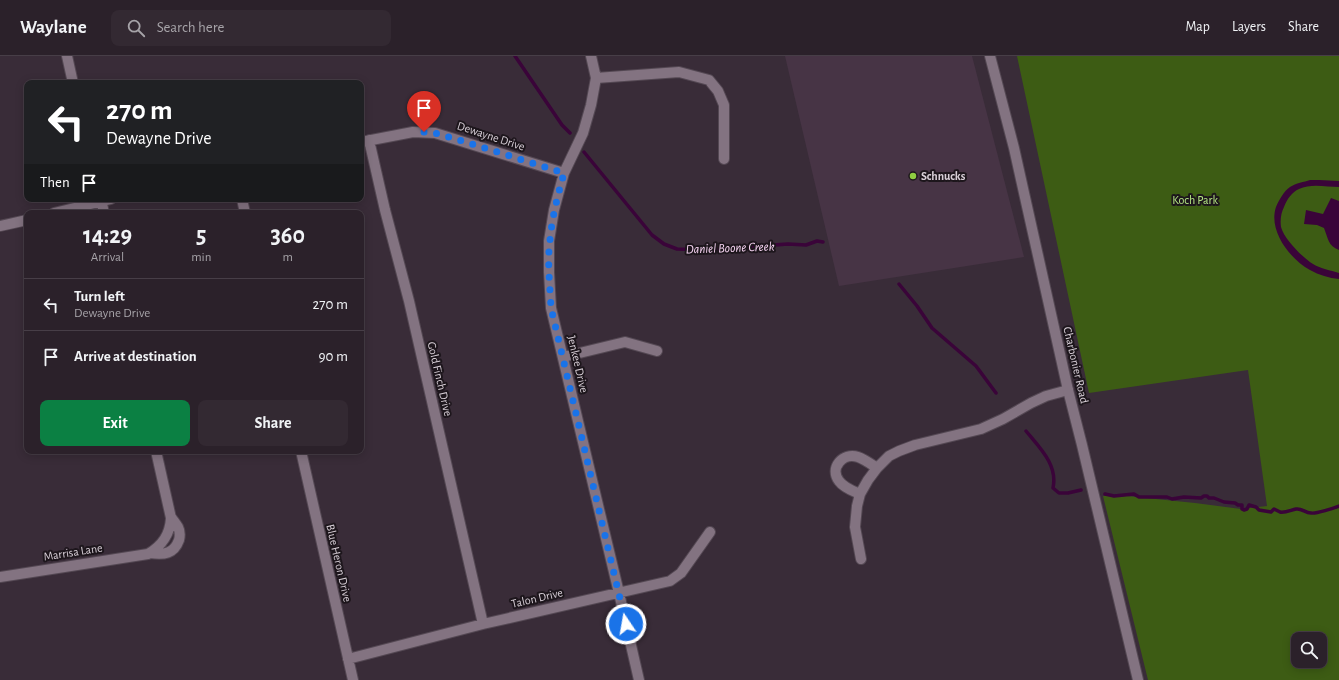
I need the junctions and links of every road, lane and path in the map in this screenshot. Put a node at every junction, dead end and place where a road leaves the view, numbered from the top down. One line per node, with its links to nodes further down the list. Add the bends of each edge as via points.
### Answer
1 (67, 56): 5 (street)
2 (591, 56): 4 (street, Jenkee Drive)
3 (990, 56): 15 (street, Charbonier Road, via 1014,148)
4 (596, 78): 7 (street, via 679,72 709,80 718,91 724,105); 8 (street, Jenkee Drive, via 584,133)
5 (72, 80)
6 (365, 141): 8 (street, Dewayne Drive, via 413,132 435,133); 26 (street, Gold Finch Drive, via 409,301)
7 (724, 159)
8 (564, 173): 14 (street, Jenkee Drive, via 554,210 548,272 551,308)
9 (97, 202): 10 (street)
10 (66, 210)
11 (24, 221): 12 (street)
12 (0, 226)
13 (657, 351): 14 (street, via 625,342)
14 (563, 357): 25 (street, Jenkee Drive)
15 (1068, 390): 18 (street, via 1046,396 981,430 899,451 889,456); 30 (street, Charbonier Road)
16 (157, 454): 20 (street, Marrisa Lane)
17 (302, 454): 27 (street, Blue Heron Drive)
18 (877, 468): 19 (street); 19 (street, via 857,457 848,456 836,467 835,475 839,481)
19 (860, 494): 23 (street, via 855,527)
20 (171, 517): 22 (street, Marrisa Lane, via 167,536); 22 (street, Marrisa Lane, via 180,537 176,548 170,552)
21 (710, 532): 25 (street, Talon Drive, via 681,573 670,581)
22 (150, 553): 24 (street, Marrisa Lane)
23 (861, 559)
24 (0, 577)
25 (619, 593): 26 (street, Talon Drive); 29 (street, Jenkee Drive)
26 (483, 624): 27 (street, Talon Drive)
27 (348, 659): 28 (street, Blue Heron Drive)
28 (353, 680)
29 (639, 680)
30 (1138, 680)

